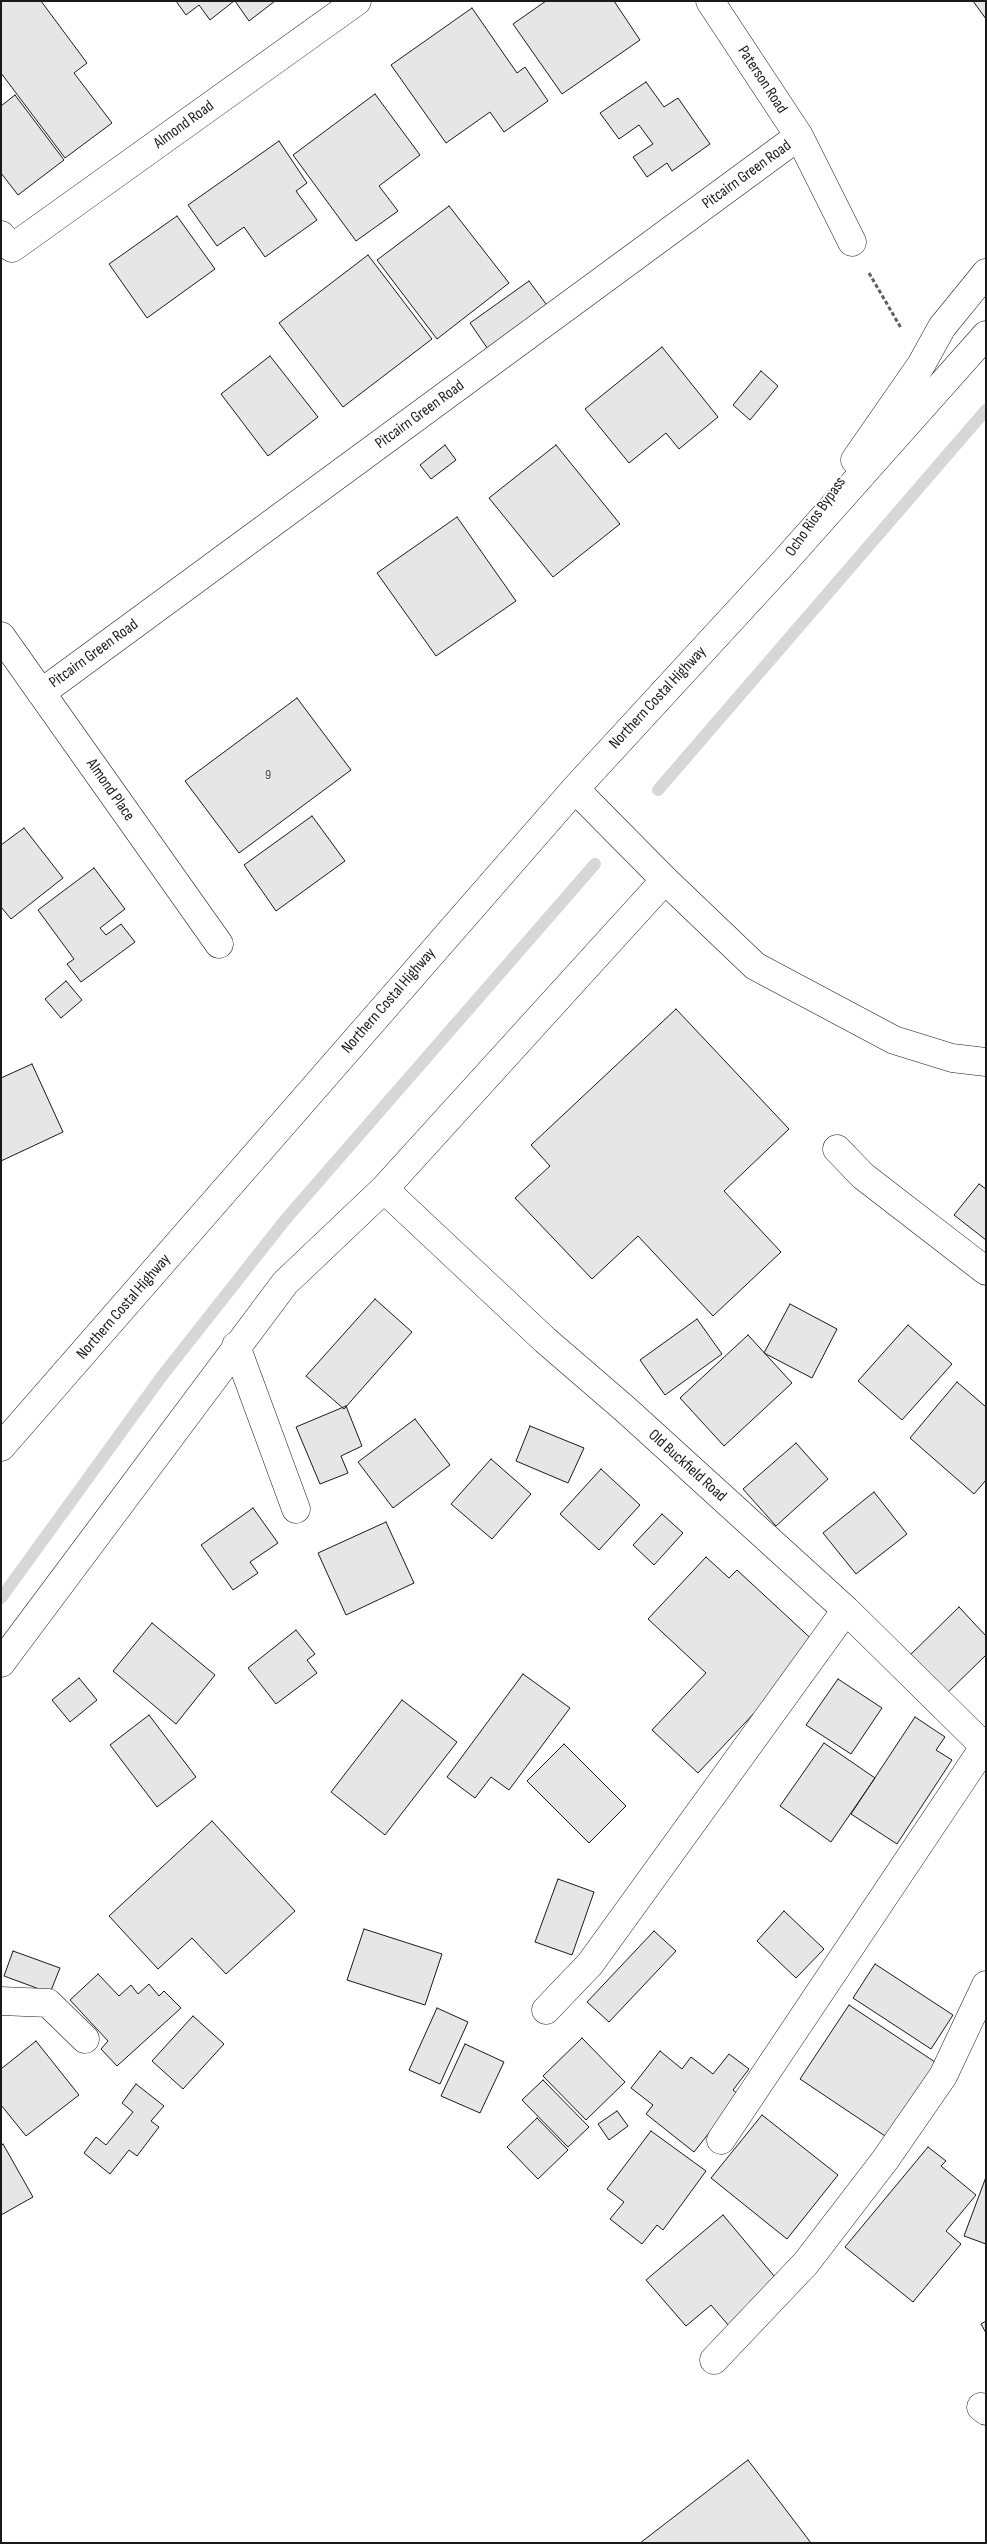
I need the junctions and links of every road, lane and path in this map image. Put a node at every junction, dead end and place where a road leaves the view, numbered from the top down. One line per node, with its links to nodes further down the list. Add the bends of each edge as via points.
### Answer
1 (357, 1): 5 (street, Almond Road)
2 (710, 1): 3 (street, Paterson Road)
3 (799, 136): 4 (street, Paterson Road); 11 (street, Pitcairn Green Road)
4 (852, 242): 8 (path)
5 (5, 246)
6 (986, 273): 8 (street, Ocho Rios Bypass, via 942,327)
7 (986, 335): 9 (street, Ocho Rios Bypass)
8 (921, 365): 9 (street, Ocho Rios Bypass)
9 (784, 562): 12 (street, Northern Costal Highway)
10 (1, 636): 11 (street, Almond Place)
11 (41, 693): 14 (street, Almond Place)
12 (575, 788): 13 (street); 20 (street, Northern Costal Highway)
13 (665, 880): 15 (street, via 755,966 894,1040 952,1058); 17 (street)
14 (219, 944)
15 (986, 1062)
16 (838, 1149): 18 (street, via 863,1176)
17 (384, 1189): 19 (street, via 285,1283); 22 (street, Old Buckfield Road)
18 (986, 1271)
19 (236, 1346): 21 (street); 23 (street)
20 (1, 1447)
21 (296, 1509)
22 (846, 1610): 24 (street, Old Buckfield Road); 27 (street, via 590,1964)
23 (1, 1663)
24 (985, 1747): 29 (street)
25 (986, 1985): 30 (street, via 944,2076 885,2160 806,2262)
26 (1, 2002): 28 (street, via 48,2004)
27 (546, 2010)
28 (85, 2039)
29 (721, 2140)
30 (714, 2360)

